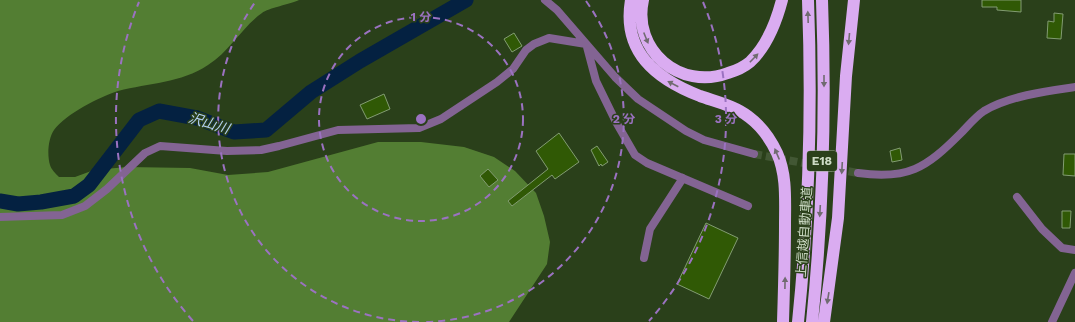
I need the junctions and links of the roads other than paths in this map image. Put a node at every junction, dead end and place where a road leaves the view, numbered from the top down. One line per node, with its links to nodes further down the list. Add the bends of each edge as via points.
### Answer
1 (545, 0): 8 (street)
2 (631, 0): 19 (highway, one-way to 2, via 785,188 778,154 750,118 735,108 681,88 655,72 638,50 632,37)
3 (643, 0): 4 (highway, one-way to 4, via 644,33 658,58 680,74 708,78 736,70 758,53 774,26)
4 (782, 0)
5 (808, 0): 20 (highway, 上信越自動車道 / E18, one-way to 5, via 809,128)
6 (822, 0): 21 (highway, 上信越自動車道 / E18, one-way to 21, via 823,133)
7 (854, 0): 22 (highway, one-way to 22, via 846,76 838,218)
8 (586, 44): 10 (street, via 638,99 686,131 718,146); 12 (street, via 596,82 635,155 647,163); 15 (street, via 548,38 534,44 526,50 513,69 497,82 441,119 419,128 338,130 261,150 227,151 160,146 145,153 85,206 62,216)
9 (1075, 87): 11 (street, via 1040,93 984,112 943,151 916,169 891,176)
10 (754, 154)
11 (858, 173)
12 (683, 178): 14 (street); 17 (street, via 650,229)
13 (1017, 197): 16 (street, via 1042,229 1062,248)
14 (748, 206)
15 (0, 217)
16 (1075, 250)
17 (644, 258)
18 (1075, 273): 23 (street)
19 (783, 322)
20 (798, 322)
21 (812, 322)
22 (824, 322)
23 (1052, 322)

